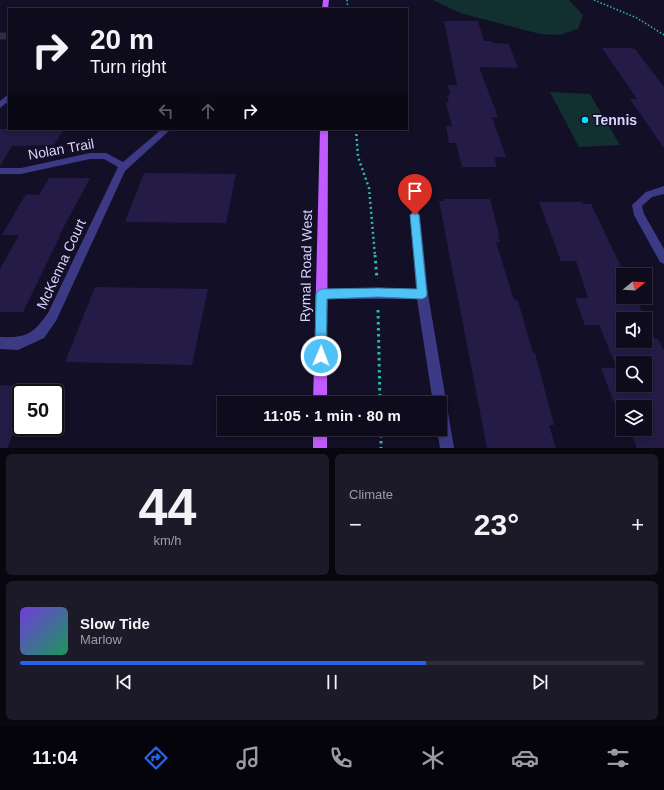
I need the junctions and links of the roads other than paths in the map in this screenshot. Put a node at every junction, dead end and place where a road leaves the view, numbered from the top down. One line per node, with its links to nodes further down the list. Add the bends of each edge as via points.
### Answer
1 (8, 98): 2 (street)
2 (0, 105)
3 (166, 130): 5 (street)
4 (324, 130): 10 (main road, Rymal Road West)
5 (123, 166): 6 (street, Nolan Trail, via 106,156 90,156 21,171); 12 (street, McKenna Court, via 52,317 40,334 18,344)
6 (0, 172)
7 (664, 190): 9 (street, via 651,193 637,205 639,215)
8 (415, 215): 11 (street)
9 (664, 259)
10 (322, 294): 11 (street); 13 (main road, Rymal Road West)
11 (422, 294): 14 (street)
12 (0, 343)
13 (320, 396)
14 (439, 396)
15 (320, 436): 17 (main road)
16 (445, 436): 18 (street)
17 (320, 448)
18 (447, 448)

